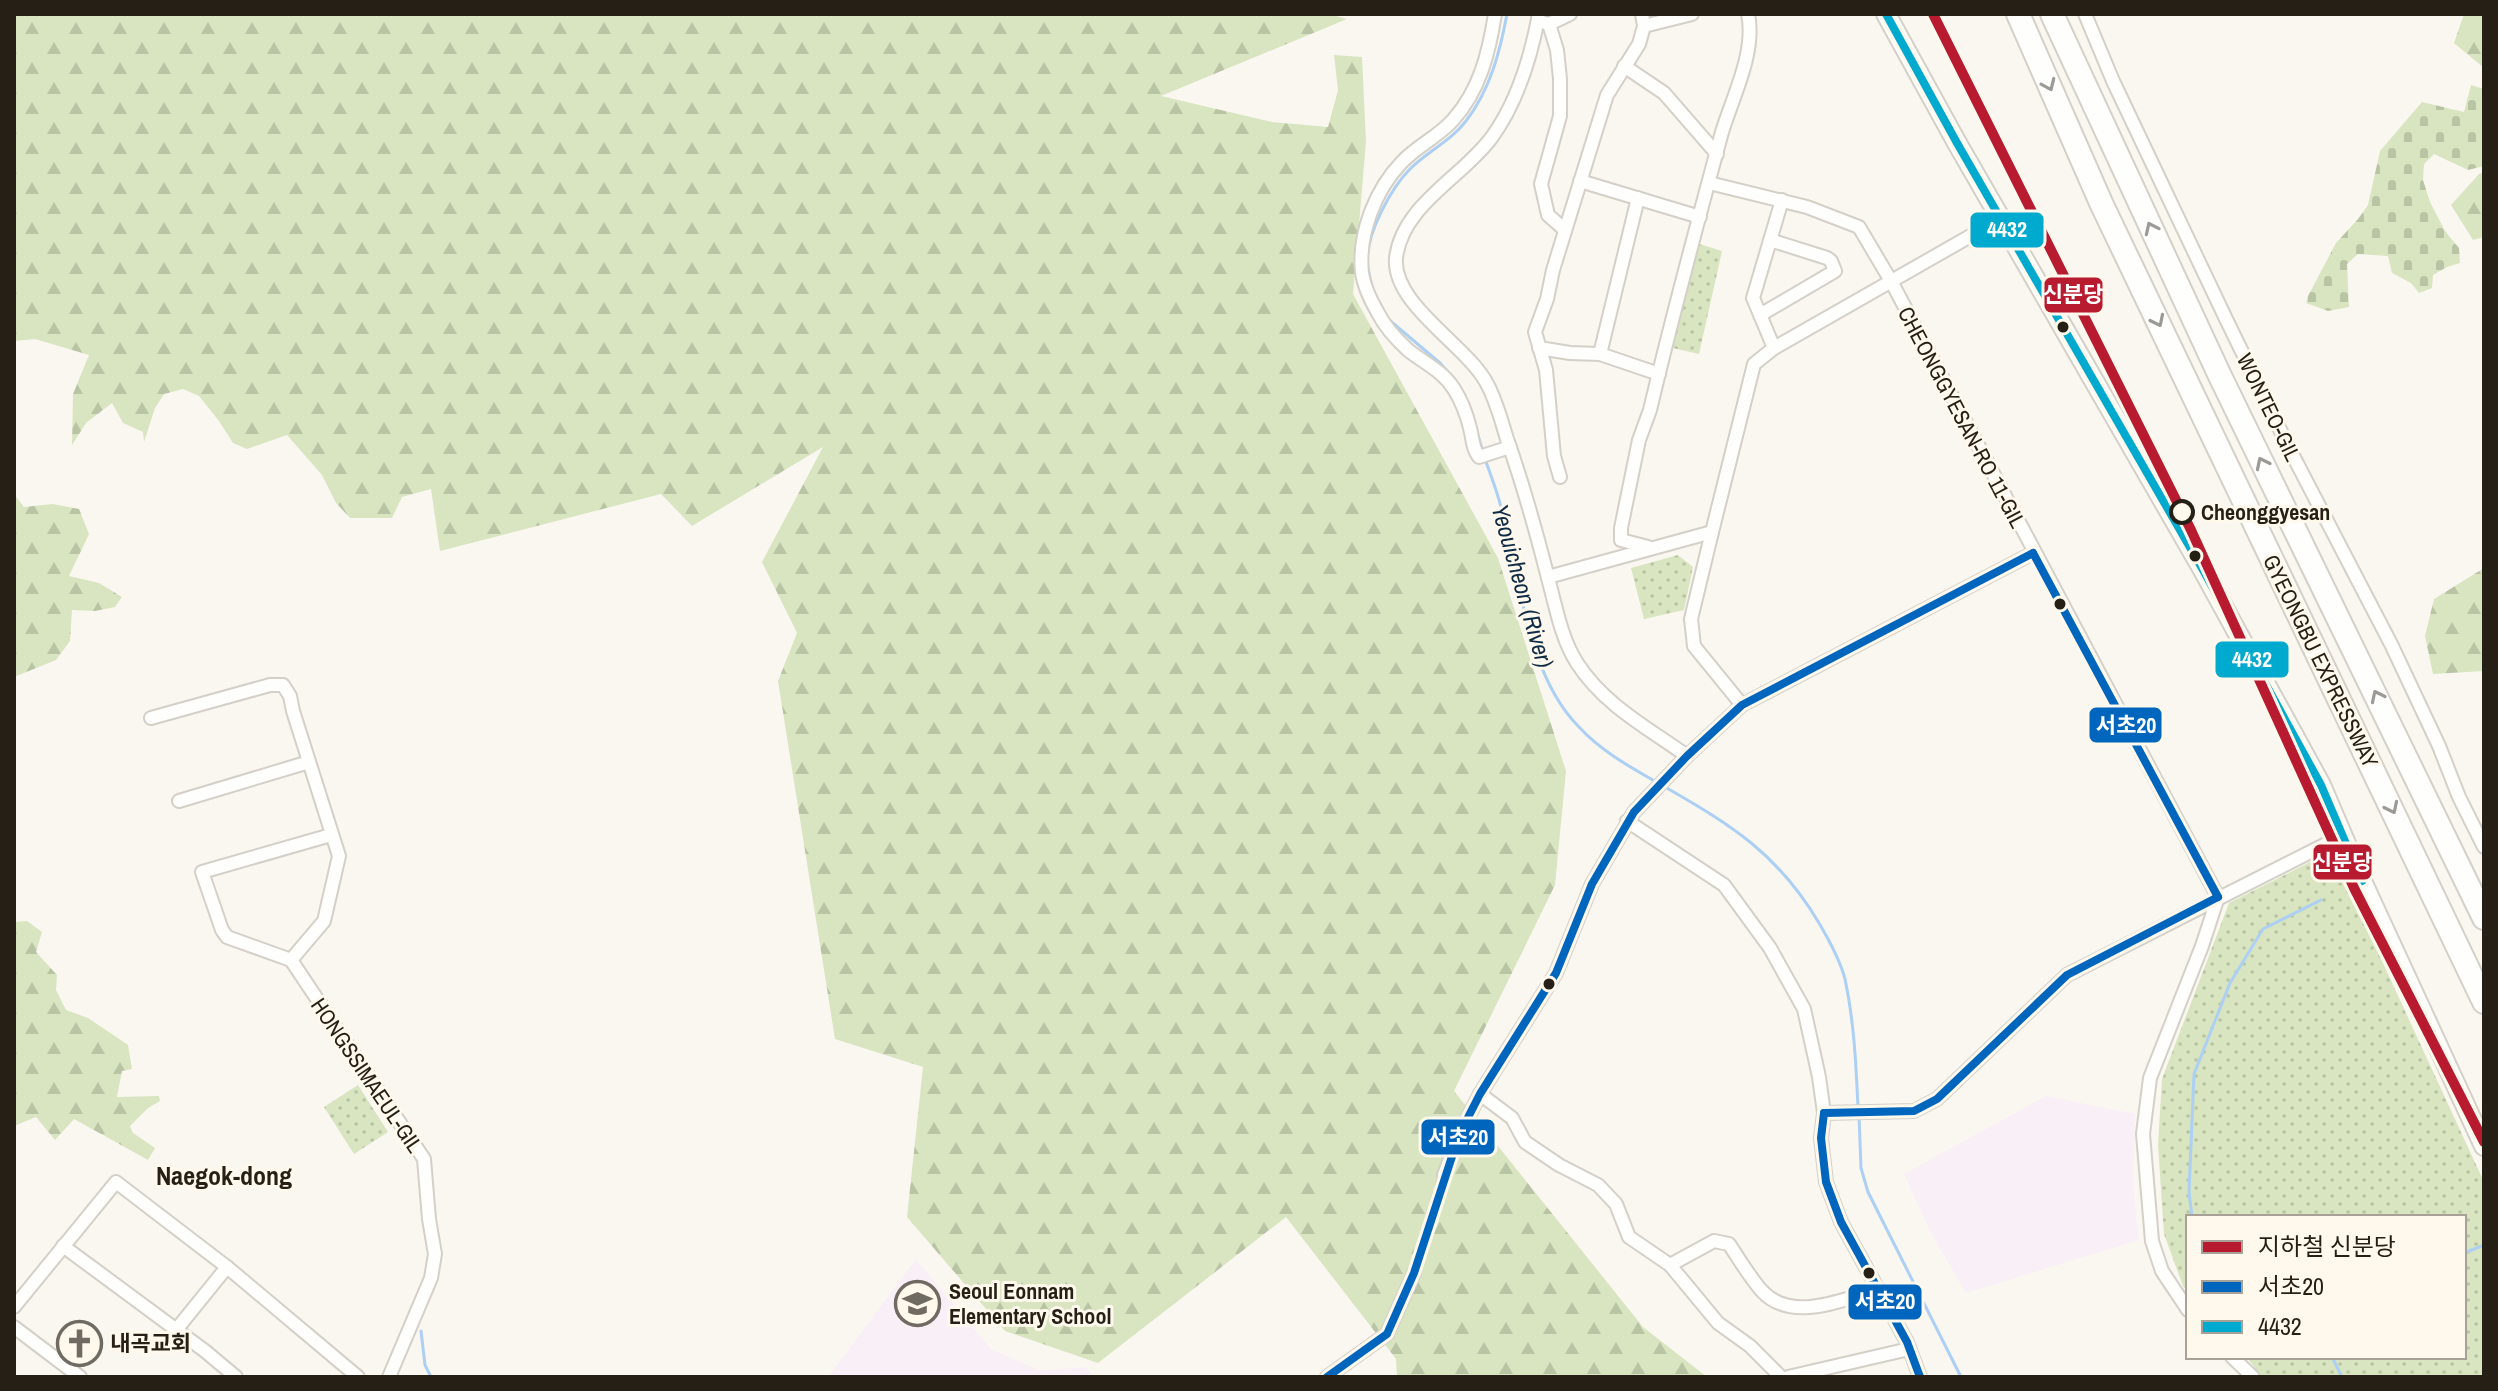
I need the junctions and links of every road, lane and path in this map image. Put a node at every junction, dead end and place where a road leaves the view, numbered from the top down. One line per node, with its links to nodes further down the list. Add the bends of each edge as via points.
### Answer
1 (1495, 14): 27 (street, via 1486,64 1454,120 1386,180 1363,238 1362,275 1390,332 1455,389 1479,457)
2 (1570, 14): 9 (street)
3 (1692, 14): 10 (street)
4 (1748, 14): 12 (street, via 1747,50)
5 (1886, 14): 18 (street)
6 (2018, 14): 45 (highway, GYEONGBU EXPRESSWAY, one-way to 45, via 2102,205)
7 (2052, 14): 43 (highway, GYEONGBU EXPRESSWAY, one-way to 7, via 2220,376)
8 (2085, 14): 41 (street, WONTEO-GIL)
9 (1542, 20): 19 (street, via 1557,50 1560,116 1541,184 1548,215); 27 (street, via 1525,74 1492,137 1426,202 1408,225 1396,258 1398,277 1410,298 1487,384)
10 (1643, 20): 11 (street, via 1639,44)
11 (1624, 66): 12 (street, via 1664,93); 13 (street, via 1607,95)
12 (1717, 154): 14 (street)
13 (1580, 181): 15 (street); 19 (street)
14 (1709, 183): 16 (street, CHEONGGYESAN-RO 11-GIL); 17 (street)
15 (1638, 198): 17 (street); 25 (street)
16 (1782, 200): 20 (street); 21 (street, CHEONGGYESAN-RO 11-GIL, via 1859,227)
17 (1700, 217): 26 (street)
18 (2002, 218): 21 (street, CHEONGGYESAN-RO 11-GIL); 40 (street, via 2210,583 2321,785)
19 (1565, 230): 23 (street, via 1535,332)
20 (1770, 240): 22 (street, via 1753,298); 22 (street, via 1827,258 1835,271)
21 (1891, 281): 24 (street, CHEONGGYESAN-RO 11-GIL); 31 (street, CHEONGGYESAN-RO 11-GIL)
22 (1760, 315): 24 (street)
23 (1539, 348): 25 (street); 28 (street)
24 (1774, 348): 29 (street, CHEONGGYESAN-RO 11-GIL, via 1754,364)
25 (1600, 354): 26 (street)
26 (1659, 374): 30 (street, via 1621,528 1621,540)
27 (1510, 447): 32 (street)
28 (1560, 477)
29 (1712, 532): 30 (street); 33 (street, CHEONGGYESAN-RO 11-GIL, via 1691,619 1694,646)
30 (1651, 548): 32 (street)
31 (2033, 553): 33 (street); 42 (street, CHEONGGYESAN-RO 11-GIL)
32 (1548, 577): 35 (street, via 1562,632 1577,663 1622,712)
33 (1742, 705): 35 (street)
34 (151, 718): 36 (street, via 250,689 283,685)
35 (1685, 760): 38 (street)
36 (309, 762): 37 (street); 39 (street)
37 (179, 801)
38 (1631, 816): 46 (street, via 1592,884 1556,973); 47 (street, via 1724,885 1770,948 1804,1009)
39 (331, 835): 44 (street, via 339,856 324,921); 44 (street, via 202,872 227,937)
40 (2342, 836): 42 (street); 48 (street)
41 (2484, 847)
42 (2218, 897): 47 (street, via 2067,975 1937,1099 1914,1111); 56 (street, via 2150,1078 2143,1134 2152,1241 2162,1271)
43 (2484, 918)
44 (291, 960): 64 (street, HONGSSIMAEUL-GIL, via 424,1159 435,1254 431,1278)
45 (2484, 1002)
46 (1480, 1094): 49 (street); 51 (street, via 1512,1118 1525,1142 1598,1185 1616,1204 1629,1237)
47 (1830, 1113): 54 (street, via 1821,1138 1826,1182)
48 (2484, 1146)
49 (1444, 1175)
50 (63, 1246): 52 (street, via 116,1182); 55 (street); 58 (street)
51 (1670, 1265): 54 (street, via 1722,1241 1762,1291 1784,1306 1804,1309); 66 (street, via 1718,1323)
52 (227, 1267): 58 (street); 63 (street)
53 (1414, 1273): 65 (street, via 1387,1334)
54 (1878, 1290): 59 (street)
55 (14, 1307)
56 (2186, 1307)
57 (14, 1327): 61 (street)
58 (176, 1330): 62 (street)
59 (1909, 1349): 67 (street); 68 (street)
60 (2234, 1359): 69 (street)
61 (80, 1377)
62 (236, 1377)
63 (358, 1377)
64 (389, 1377)
65 (1327, 1377)
66 (1781, 1377)
67 (1788, 1377)
68 (1920, 1377)
69 (2253, 1377)

